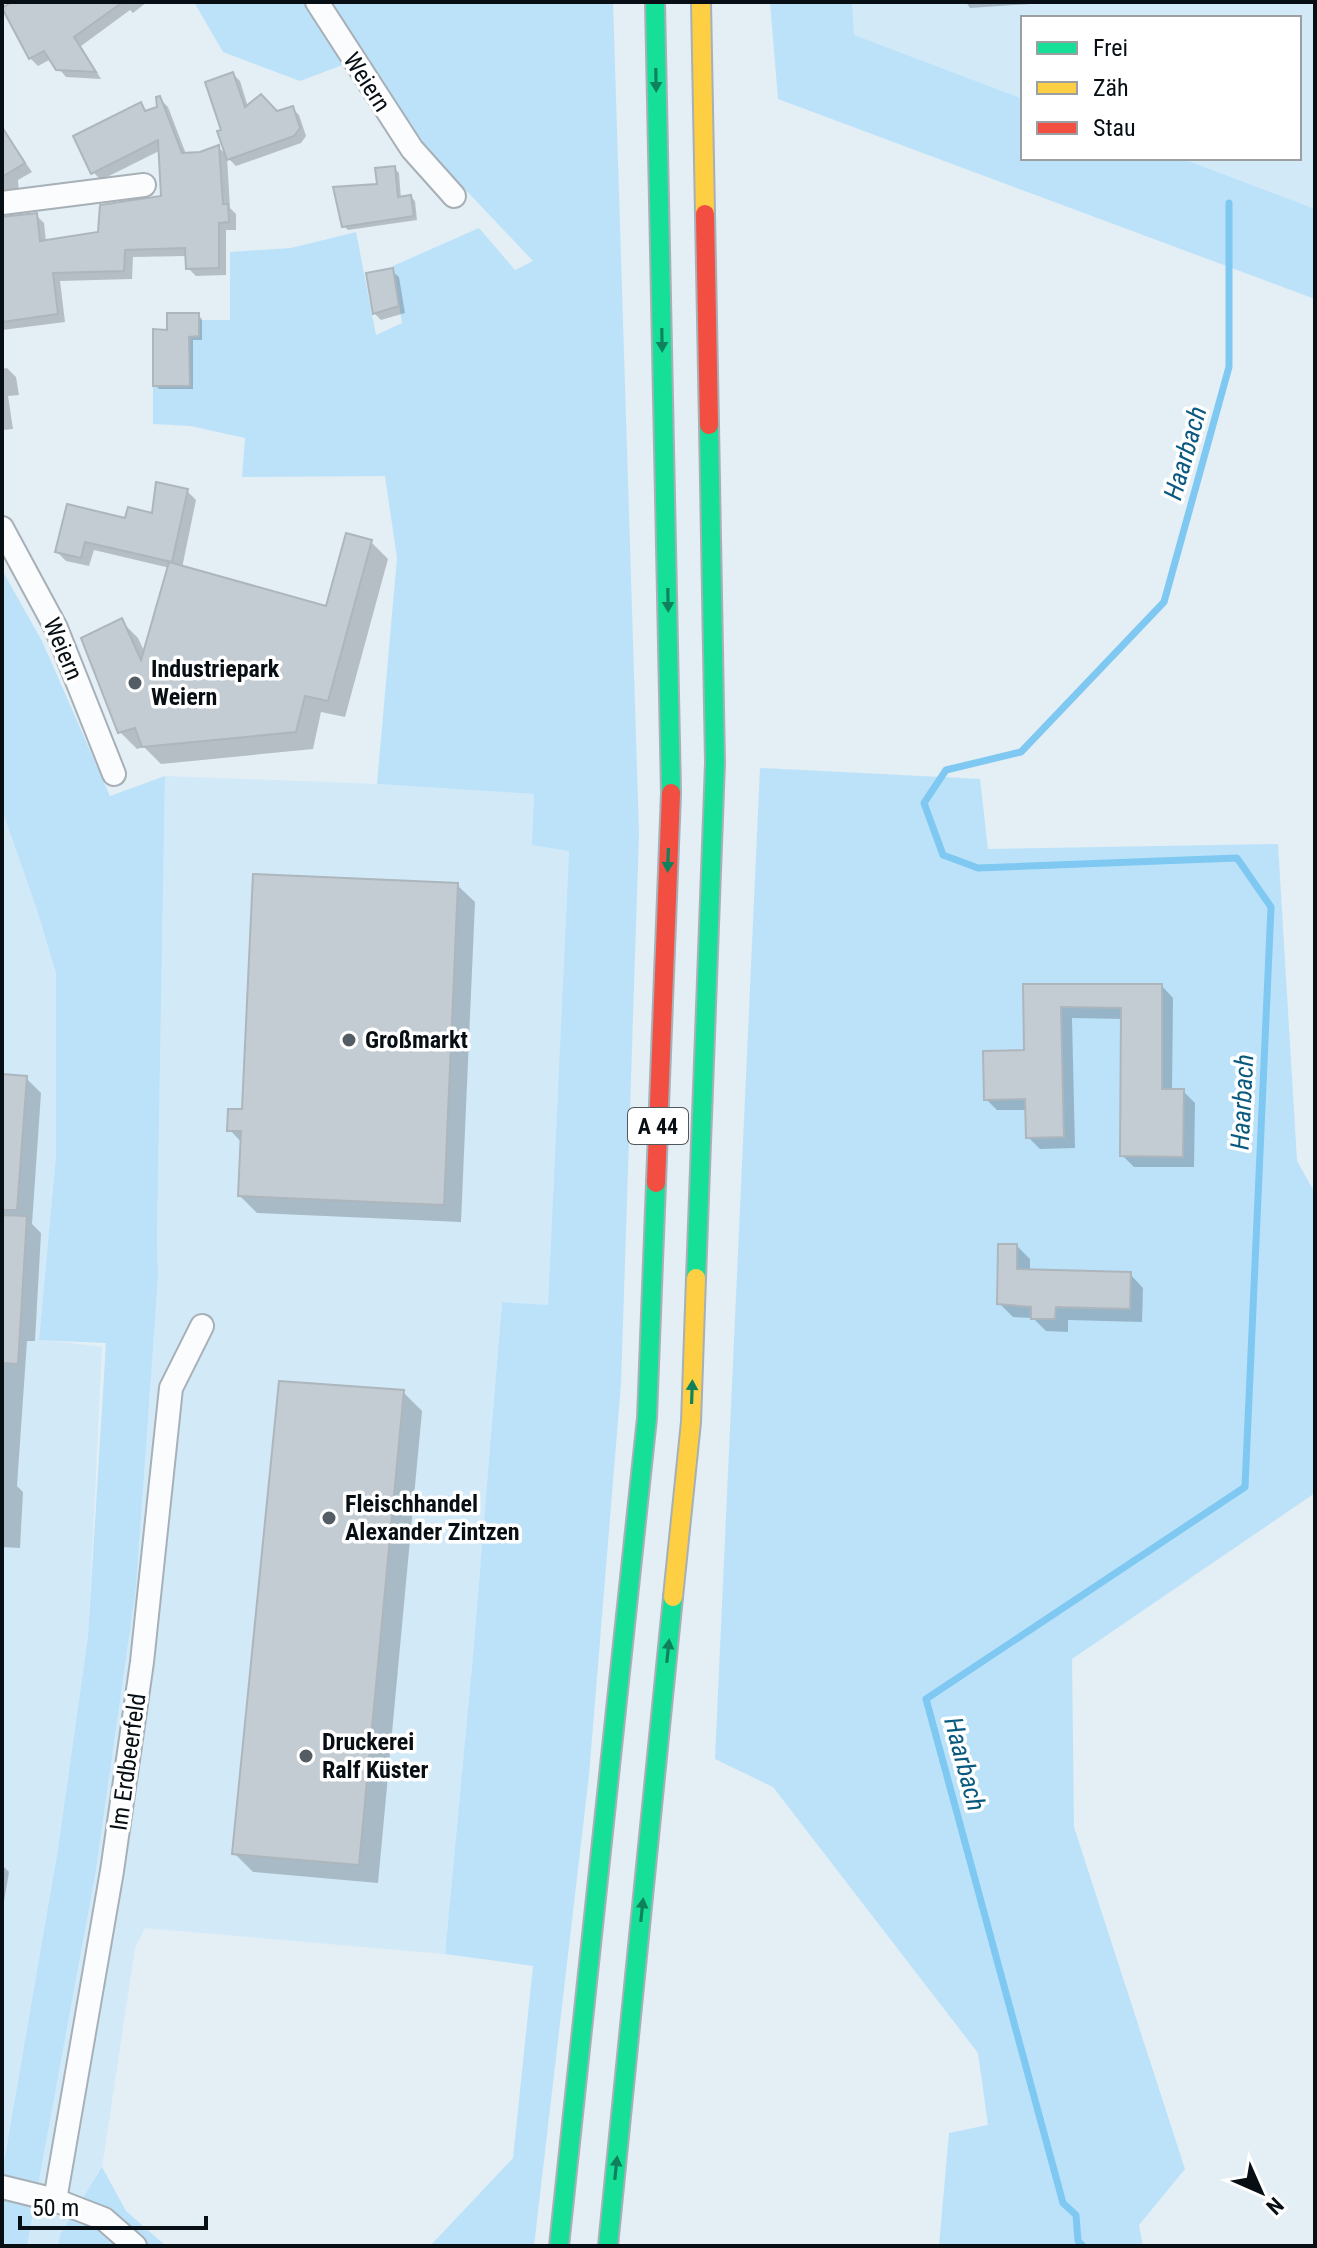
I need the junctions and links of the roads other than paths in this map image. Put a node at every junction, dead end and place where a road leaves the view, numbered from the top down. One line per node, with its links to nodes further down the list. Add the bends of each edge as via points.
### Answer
1 (317, 2): 5 (street, Weiern, via 412,149)
2 (655, 2): 13 (highway, A 44, one-way to 13, via 672,764 647,1418)
3 (701, 2): 14 (highway, A 44, one-way to 3, via 691,1422 715,763)
4 (144, 185): 6 (street)
5 (454, 196)
6 (2, 203)
7 (2, 528): 8 (street, Weiern, via 56,628)
8 (114, 774)
9 (202, 1326): 11 (street, Im Erdbeerfeld, via 171,1388 136,1707)
10 (2, 2187): 11 (street)
11 (55, 2200): 12 (street, via 104,2219)
12 (135, 2246)
13 (559, 2246)
14 (608, 2246)

